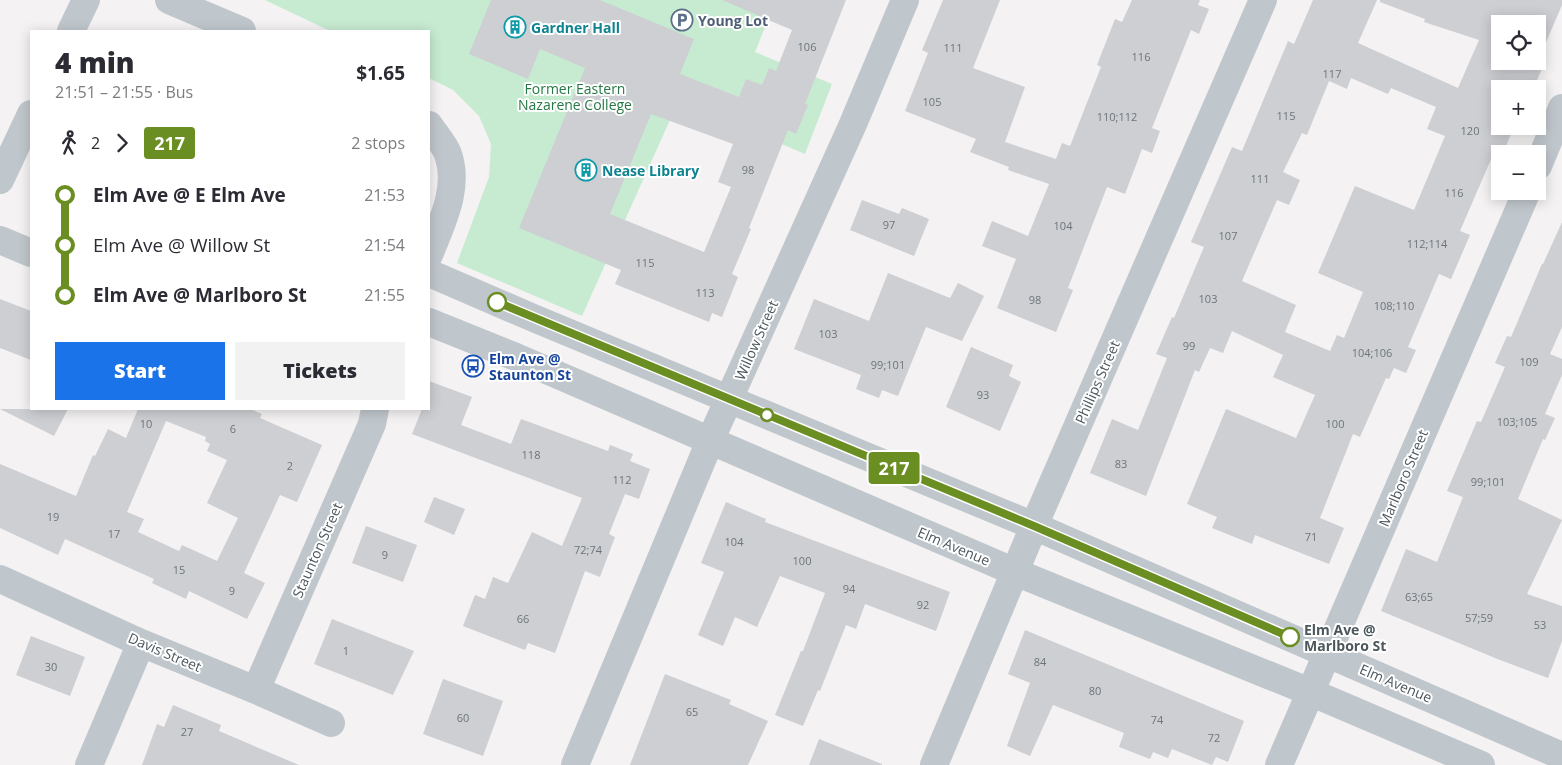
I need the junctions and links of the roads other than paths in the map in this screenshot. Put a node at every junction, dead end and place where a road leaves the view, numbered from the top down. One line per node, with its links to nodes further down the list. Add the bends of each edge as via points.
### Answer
1 (86, 0): 5 (street)
2 (169, 0): 6 (street)
3 (905, 0): 18 (street, Willow Street)
4 (1264, 0): 21 (street, Phillips Street)
5 (71, 30)
6 (240, 30)
7 (1562, 108): 10 (street)
8 (30, 116): 11 (street)
9 (430, 126): 14 (street, via 448,153 453,174 449,203)
10 (1546, 147)
11 (0, 180)
12 (1523, 200): 25 (street, Marlboro Street)
13 (0, 240): 15 (street)
14 (430, 252)
15 (30, 253)
16 (430, 273): 18 (street, Elm Avenue)
17 (430, 322): 20 (street, Elm Avenue)
18 (730, 399): 20 (street, Willow Street); 21 (street, Elm Avenue)
19 (375, 410): 26 (street, Staunton Street, via 372,424)
20 (710, 441): 22 (street, Elm Avenue); 31 (street, Willow Street)
21 (1034, 526): 22 (street, Phillips Street); 25 (street, Elm Avenue)
22 (1015, 572): 27 (street, Elm Avenue); 32 (street, Phillips Street)
23 (0, 579): 24 (street, Davis Street)
24 (141, 643): 26 (street, Davis Street); 30 (street)
25 (1326, 653): 27 (street, Marlboro Street); 29 (street, Elm Avenue)
26 (256, 690): 28 (street, Davis Street)
27 (1310, 692): 33 (street, Marlboro Street); 34 (street, Elm Avenue)
28 (330, 723)
29 (1562, 756)
30 (89, 765)
31 (575, 765)
32 (934, 765)
33 (1279, 765)
34 (1481, 765)

